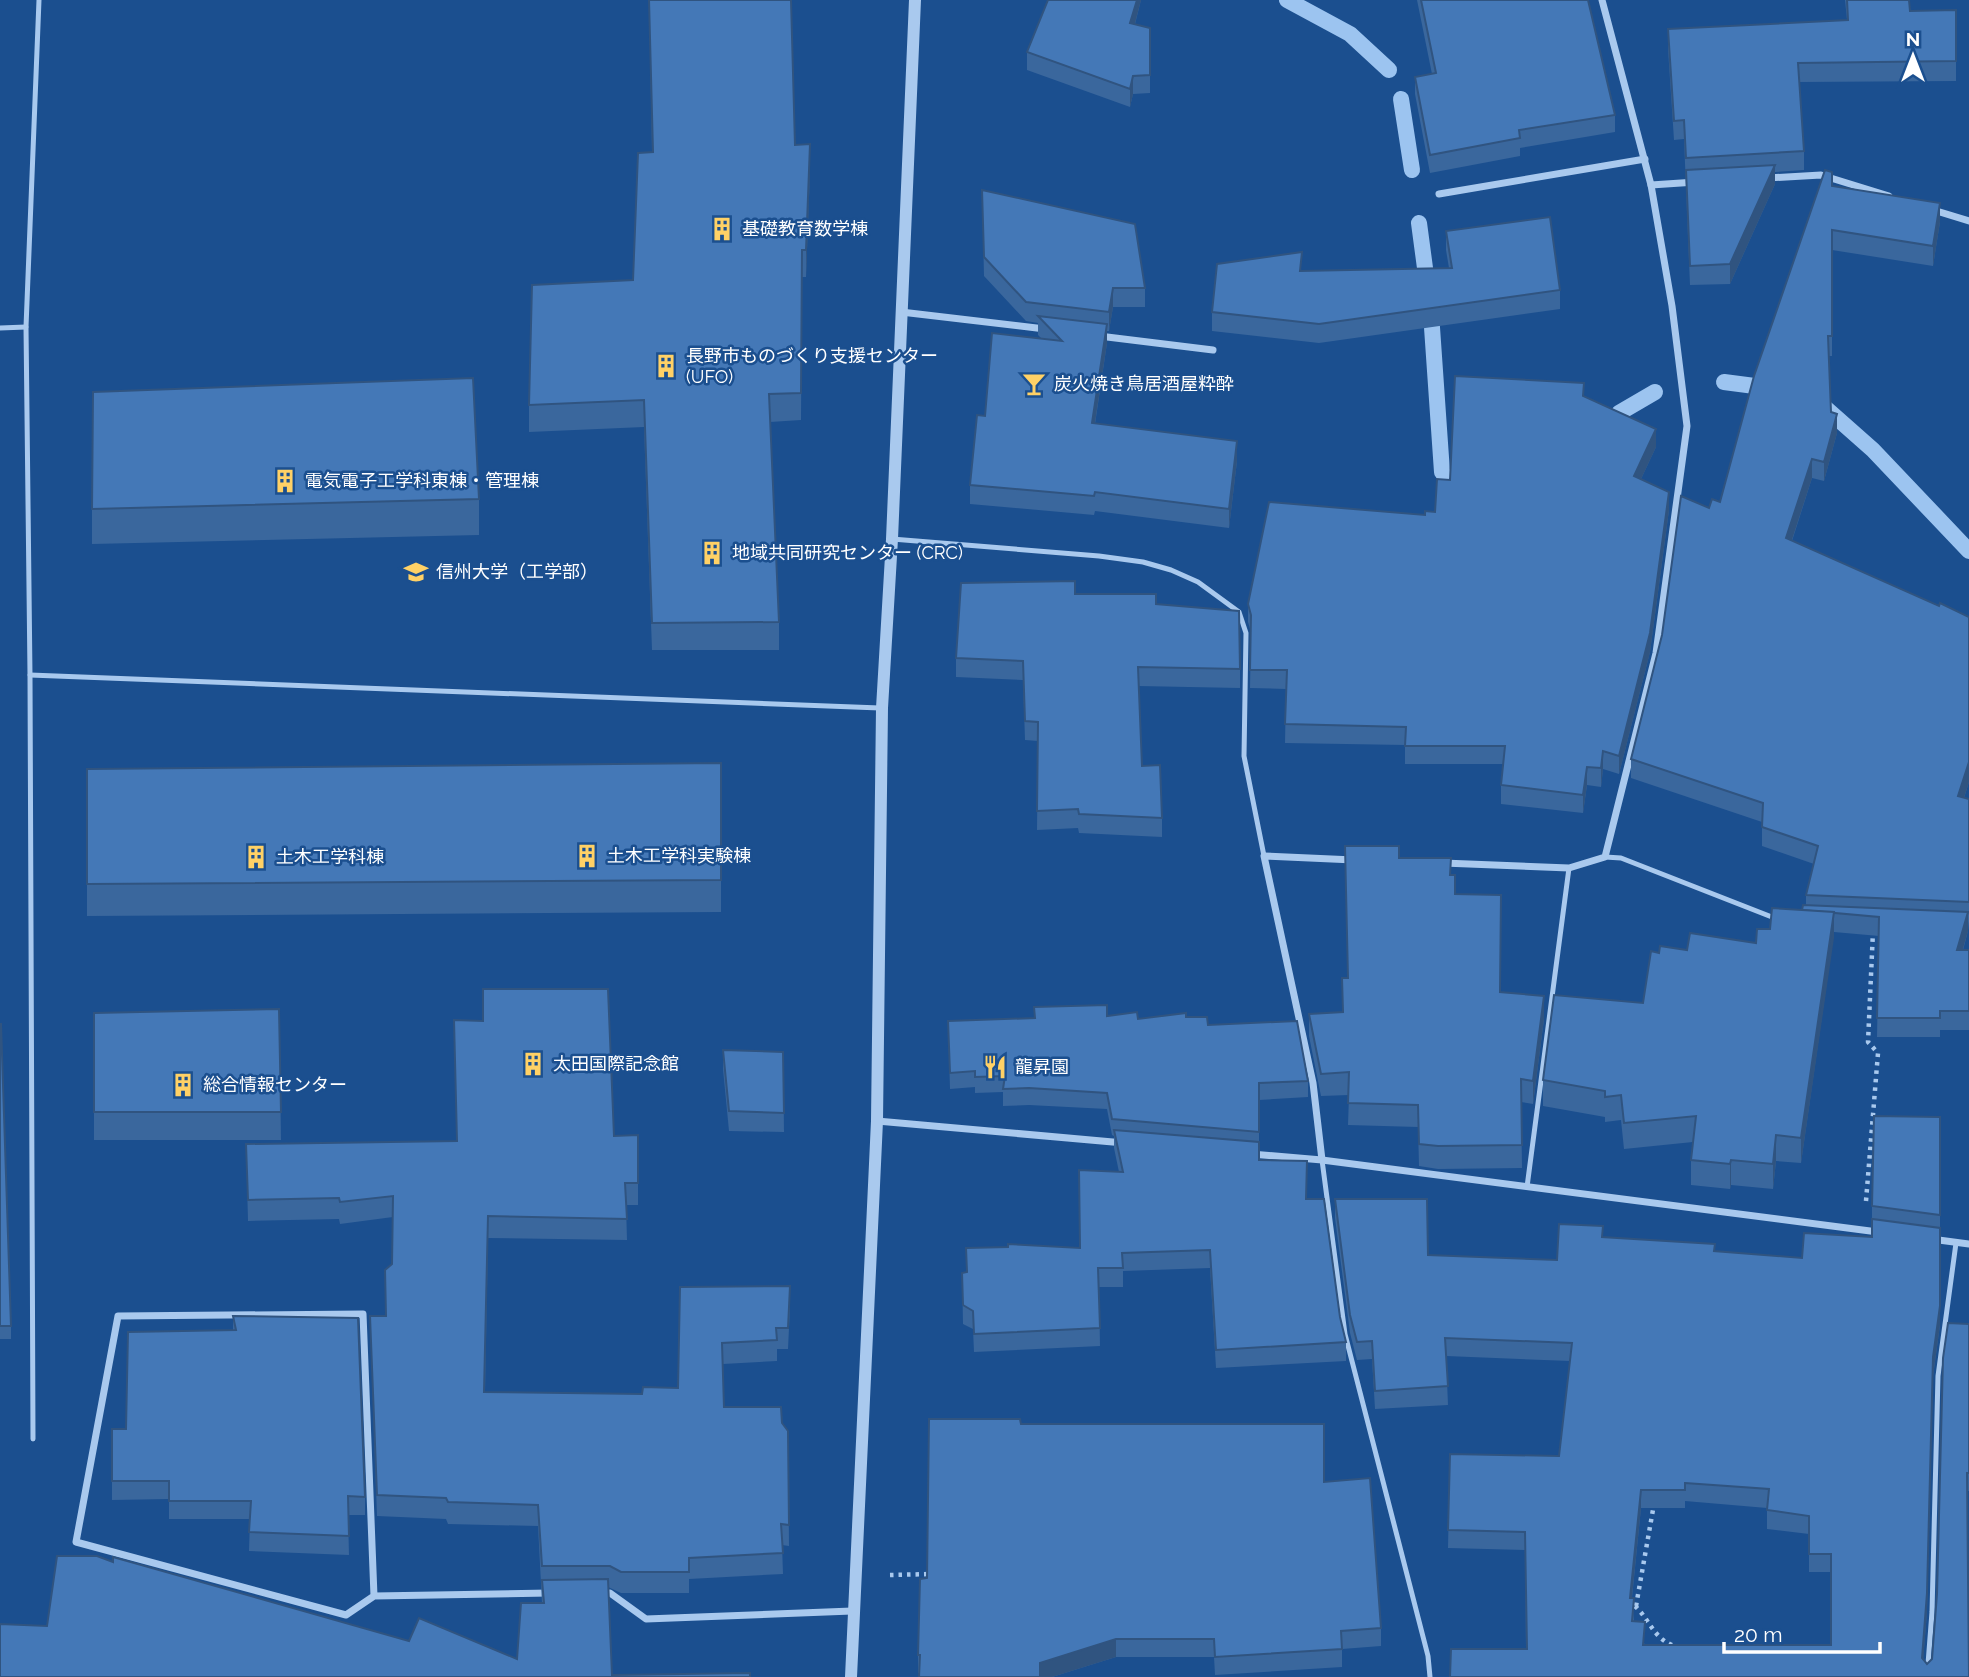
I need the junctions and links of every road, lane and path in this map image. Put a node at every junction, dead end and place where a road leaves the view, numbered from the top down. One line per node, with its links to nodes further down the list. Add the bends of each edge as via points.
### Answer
1 (39, 0): 13 (lane)
2 (915, 0): 12 (street)
3 (1602, 0): 4 (street)
4 (1645, 159): 7 (street); 8 (street)
5 (1756, 179): 9 (street, via 1821,175)
6 (1703, 182): 7 (street)
7 (1651, 185): 22 (street, via 1687,426 1656,653)
8 (1439, 194)
9 (1901, 200)
10 (1928, 208): 11 (street)
11 (1969, 221)
12 (900, 312): 15 (street); 18 (street)
13 (26, 327): 14 (lane); 19 (lane)
14 (0, 328)
15 (1050, 330)
16 (1091, 335): 17 (street)
17 (1213, 349)
18 (892, 539): 20 (street); 21 (lane, via 1143,562 1198,582 1239,612 1246,633 1244,756)
19 (30, 674): 20 (lane); 38 (lane)
20 (881, 708): 28 (street)
21 (1264, 856): 23 (street); 31 (street, via 1313,1083)
22 (1605, 857): 25 (street); 26 (lane, via 1621,858 1774,918)
23 (1361, 860)
24 (1430, 863): 25 (street)
25 (1569, 869): 32 (lane)
26 (1787, 919)
27 (1874, 923): 33 (path, via 1868,1042 1878,1053)
28 (877, 1121): 29 (street); 41 (street)
29 (1128, 1143)
30 (1239, 1153): 31 (street)
31 (1322, 1160): 32 (street); 50 (lane, via 1345,1334)
32 (1527, 1187): 33 (street)
33 (1863, 1231): 34 (street)
34 (1890, 1234)
35 (1916, 1237): 36 (street)
36 (1956, 1243): 37 (street); 51 (lane, via 1938,1376)
37 (1969, 1244)
38 (33, 1439)
39 (1656, 1492): 46 (path)
40 (937, 1574): 41 (path)
41 (854, 1575): 47 (street)
42 (554, 1593): 44 (street)
43 (596, 1593): 47 (street, via 610,1592 646,1619)
44 (374, 1596): 44 (street, via 363,1314 118,1316 76,1542 346,1615)
45 (1626, 1603): 46 (path)
46 (1636, 1606): 48 (path, via 1663,1642)
47 (852, 1611): 49 (street)
48 (1681, 1649)
49 (851, 1677)
50 (1430, 1677)
51 (1927, 1677)

